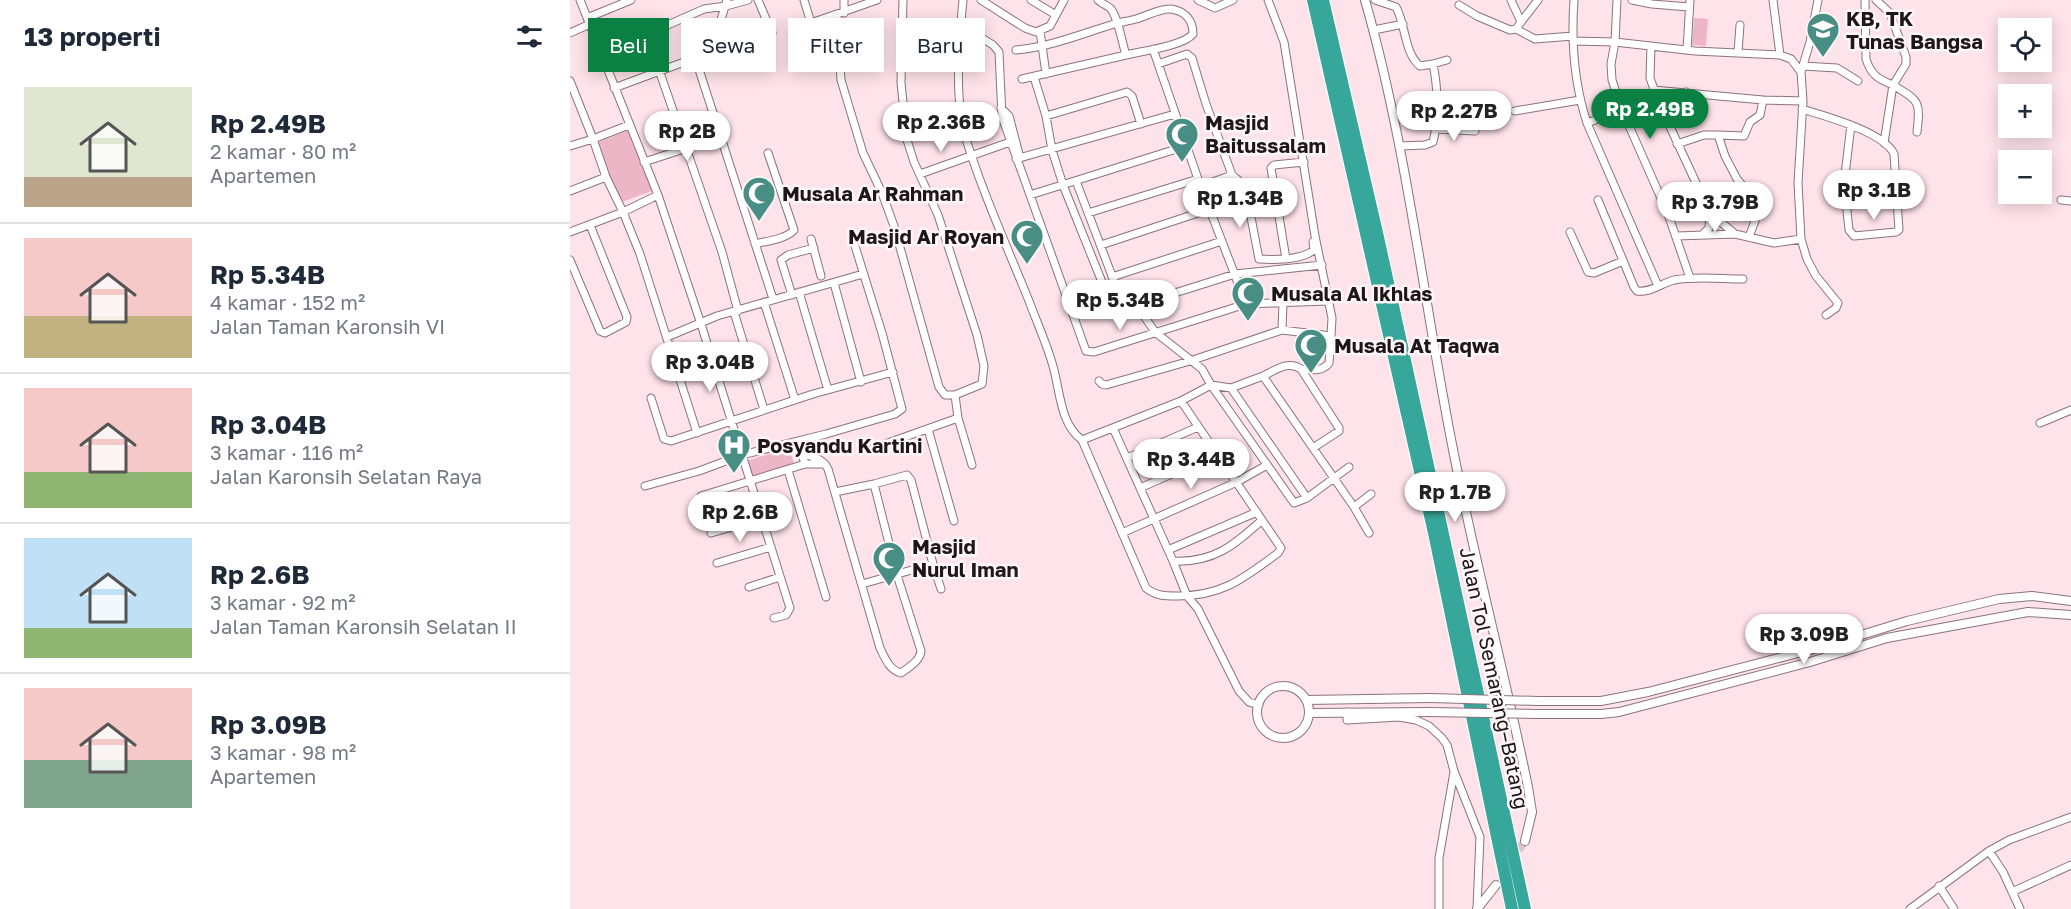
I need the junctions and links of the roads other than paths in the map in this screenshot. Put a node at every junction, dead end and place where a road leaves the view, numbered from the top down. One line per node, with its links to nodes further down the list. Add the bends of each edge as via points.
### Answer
1 (580, 0): 40 (street)
2 (631, 0): 36 (street)
3 (747, 0): 31 (street)
4 (758, 0): 38 (street)
5 (804, 0): 34 (street, via 811,23)
6 (844, 0): 34 (street)
7 (877, 0): 34 (street)
8 (903, 0): 113 (street, via 902,104 907,140)
9 (963, 0): 39 (street)
10 (981, 0): 48 (street, via 1025,28)
11 (1031, 0): 35 (street)
12 (1064, 0): 35 (street)
13 (1098, 0): 42 (street, via 1112,11)
14 (1198, 0): 15 (street, via 1215,8)
15 (1233, 0)
16 (1268, 0): 112 (street, via 1284,42)
17 (1313, 0): 256 (highway, Jalan Tol Semarang–Batang, via 1434,533)
18 (1323, 0): 257 (highway, Jalan Tol Semarang–Batang)
19 (1365, 0): 47 (street)
20 (1375, 0): 44 (street, via 1396,7)
21 (1511, 0): 41 (street)
22 (1574, 0): 50 (street)
23 (1617, 0): 52 (street)
24 (1632, 0): 30 (street)
25 (1773, 0): 60 (street)
26 (1818, 0): 64 (street)
27 (1864, 0): 75 (street, via 1869,68 1878,79)
28 (1876, 0): 75 (street, via 1890,13 1906,57)
29 (1535, 1): 41 (street)
30 (1652, 2): 32 (street)
31 (726, 3): 37 (street); 43 (street)
32 (1690, 4): 57 (street)
33 (1459, 5): 46 (street, via 1510,30)
34 (841, 14): 180 (street, via 840,80 863,153 894,226 939,387 945,395)
35 (1056, 15): 48 (street, via 1050,26)
36 (594, 18)
37 (721, 18)
38 (766, 18)
39 (962, 18)
40 (588, 21): 49 (street)
41 (1521, 22): 46 (street)
42 (1117, 23): 54 (street); 55 (street, via 1167,9 1186,15 1194,31 1191,37); 59 (street)
43 (669, 24)
44 (1403, 24): 47 (street); 63 (street, via 1412,58 1420,66)
45 (1740, 25): 58 (street)
46 (1516, 29): 50 (street, via 1535,39)
47 (1374, 30): 105 (street)
48 (1040, 31): 54 (street)
49 (570, 33)
50 (1573, 38): 52 (street); 79 (street)
51 (985, 40): 84 (street, via 999,52)
52 (1615, 42): 53 (street); 85 (street, via 1611,72)
53 (1651, 46): 57 (street); 77 (street)
54 (1041, 48): 56 (street); 70 (street)
55 (1153, 49): 59 (street); 62 (street)
56 (1016, 50)
57 (1687, 50): 58 (street)
58 (1738, 52): 60 (street)
59 (1126, 55): 70 (street)
60 (1780, 55): 64 (street)
61 (1447, 60): 63 (street)
62 (1158, 64): 88 (street); 114 (street, via 1191,55)
63 (1433, 64): 82 (street)
64 (1802, 69): 74 (street, via 1836,68); 81 (street)
65 (608, 72): 76 (street)
66 (654, 72): 76 (street)
67 (660, 72): 106 (street)
68 (700, 72): 98 (street)
69 (960, 72): 109 (street, via 960,111)
70 (1046, 74): 71 (street)
71 (1034, 77): 72 (street); 89 (street)
72 (1022, 79)
73 (570, 81): 99 (street)
74 (1858, 81)
75 (1893, 85): 96 (street, via 1918,103); 101 (street)
76 (614, 88): 92 (street)
77 (1653, 90): 78 (street); 86 (street)
78 (1686, 92): 80 (street); 86 (street)
79 (1580, 100): 87 (street); 90 (street)
80 (1763, 100): 81 (street); 97 (street, via 1760,115 1750,122 1744,136)
81 (1803, 105): 93 (street); 138 (street, via 1798,183)
82 (1437, 106): 83 (street); 94 (street)
83 (1469, 106)
84 (1001, 108): 100 (street); 110 (street, via 1009,116)
85 (1622, 110): 90 (street); 135 (street)
86 (1662, 110): 102 (street)
87 (1515, 111)
88 (1174, 114): 91 (street); 104 (street)
89 (1046, 116): 91 (street, via 1128,92); 107 (street)
90 (1587, 123): 155 (street)
91 (1141, 124): 107 (street)
92 (629, 125): 99 (street); 111 (street)
93 (1851, 125): 101 (street); 101 (street, via 1844,183 1849,230 1854,236 1899,230 1894,154)
94 (1435, 129): 95 (street); 105 (street, via 1429,145)
95 (1475, 130)
96 (1917, 132)
97 (1718, 135): 102 (street, via 1704,135); 136 (street, via 1737,179 1757,203 1758,213)
98 (721, 137): 106 (street); 140 (street)
99 (593, 139): 103 (street); 115 (street)
100 (1010, 142): 109 (street); 110 (street)
101 (1884, 143)
102 (1677, 144): 129 (street)
103 (570, 146)
104 (1186, 146): 116 (street); 117 (street)
105 (1400, 146): 247 (street, via 1443,398 1528,787 1532,812)
106 (686, 149): 111 (street); 164 (street, via 722,252)
107 (1052, 150): 110 (street); 118 (street)
108 (768, 153): 140 (street, via 794,230)
109 (971, 155): 113 (street); 193 (street, via 1041,332 1068,423)
110 (1018, 158): 122 (street)
111 (644, 162): 121 (street)
112 (1303, 162): 144 (street, via 1314,247 1310,253); 144 (street, via 1271,168); 147 (street)
113 (920, 174): 180 (street, via 942,225 984,366 982,384)
114 (1232, 175): 119 (street); 144 (street, via 1245,186 1258,258)
115 (606, 177): 120 (street); 127 (street)
116 (1198, 178): 119 (street); 128 (street)
117 (1076, 182): 118 (street); 128 (street)
118 (1063, 185): 122 (street); 157 (street, via 1106,294 1112,299)
119 (1202, 186): 126 (street)
120 (570, 191)
121 (658, 195): 127 (street); 166 (street)
122 (1030, 195): 168 (street, via 1084,348 1089,352)
123 (1598, 200): 146 (street)
124 (2061, 200): 125 (street)
125 (2071, 201)
126 (1210, 209): 139 (street); 141 (street)
127 (623, 212): 130 (street); 170 (street)
128 (1088, 213): 141 (street)
129 (1710, 213): 133 (street, via 1709,228); 134 (street)
130 (590, 225): 131 (street); 145 (street, via 627,319 624,324 605,333 597,327)
131 (570, 232)
132 (1570, 232): 146 (street, via 1588,272)
133 (1703, 234): 134 (street); 135 (street)
134 (1735, 234): 136 (street)
135 (1677, 236): 152 (street)
136 (1749, 237): 138 (street, via 1774,243)
137 (811, 239): 143 (street)
138 (1802, 239): 165 (street, via 1816,276 1838,303)
139 (1222, 241): 149 (street); 151 (street)
140 (755, 244): 158 (street)
141 (1101, 245): 151 (street)
142 (855, 246): 148 (street)
143 (814, 249): 150 (street); 156 (street, via 781,260)
144 (1286, 259)
145 (570, 260)
146 (1623, 261): 155 (street, via 1638,291)
147 (1322, 265): 149 (street); 159 (street)
148 (863, 274): 154 (street); 173 (street)
149 (1235, 274): 162 (street); 163 (street)
150 (821, 276)
151 (1112, 277): 157 (street)
152 (1690, 278): 153 (street); 155 (street)
153 (1743, 279)
154 (834, 283): 156 (street); 176 (street)
155 (1658, 286)
156 (796, 294): 158 (street); 179 (street)
157 (1120, 297): 163 (street)
158 (773, 299): 160 (street)
159 (1328, 301): 161 (street); 169 (street)
160 (764, 302): 164 (street); 182 (street)
161 (1283, 303): 162 (street); 167 (street)
162 (1246, 304): 168 (street)
163 (1137, 305): 168 (street)
164 (736, 312): 166 (street); 184 (street)
165 (1826, 315)
166 (701, 324): 170 (street); 187 (street)
167 (1282, 330): 169 (street); 171 (street)
168 (1155, 332): 171 (street)
169 (1331, 336): 172 (street, via 1329,363 1317,370)
170 (667, 337): 192 (street)
171 (1190, 361): 175 (street, via 1106,385); 177 (street, via 1202,369)
172 (1301, 369): 174 (street, via 1289,365); 195 (street, via 1339,431)
173 (893, 372): 176 (street); 194 (street, via 902,407 895,414)
174 (1263, 376): 178 (street); 195 (street)
175 (1100, 381)
176 (861, 382): 179 (street)
177 (1211, 385): 178 (street); 183 (street); 204 (street)
178 (1231, 388): 216 (street)
179 (828, 390): 182 (street)
180 (955, 395): 186 (street)
181 (651, 398): 192 (street, via 664,439)
182 (795, 400): 184 (street)
183 (1181, 401): 189 (street); 190 (street)
184 (764, 410): 187 (street)
185 (2071, 410): 188 (street)
186 (958, 418): 191 (street); 203 (street)
187 (732, 423): 192 (street); 199 (street)
188 (2040, 423)
189 (1198, 427): 198 (street); 200 (street)
190 (1113, 428): 193 (street); 200 (street)
191 (928, 429): 196 (street); 222 (street)
192 (698, 433)
193 (1083, 440): 224 (street)
194 (798, 441): 197 (street); 199 (street)
195 (1313, 448): 207 (street)
196 (872, 449)
197 (801, 452): 201 (street); 202 (street)
198 (1217, 454): 209 (street); 212 (street)
199 (742, 455): 208 (street); 211 (street)
200 (1127, 458): 212 (street)
201 (805, 464): 202 (street); 206 (street)
202 (825, 464): 213 (street)
203 (972, 465)
204 (1267, 465): 209 (street); 216 (street, via 1293,502)
205 (1349, 467): 207 (street)
206 (788, 470): 208 (street); 237 (street)
207 (1334, 478): 216 (street); 217 (street)
208 (750, 482): 215 (street); 219 (street)
209 (1237, 482): 218 (street); 220 (street)
210 (874, 484): 213 (street); 230 (street, via 905,475 909,478); 231 (street)
211 (645, 486)
212 (1140, 488): 220 (street)
213 (835, 492): 233 (street)
214 (1371, 494): 217 (street)
215 (701, 496)
216 (1307, 498)
217 (1354, 507): 225 (street)
218 (1257, 512): 221 (street); 227 (street)
219 (762, 518): 223 (street); 226 (street)
220 (1154, 519): 224 (street); 227 (street)
221 (1262, 520): 228 (street, via 1221,552 1187,562); 236 (street, via 1280,551 1230,586)
222 (954, 521)
223 (711, 533)
224 (1122, 533): 236 (street, via 1146,588 1159,595)
225 (1369, 533)
226 (771, 547): 229 (street); 232 (street)
227 (1168, 550): 228 (street)
228 (1173, 561): 236 (street)
229 (717, 563)
230 (933, 564): 231 (street); 235 (street)
231 (897, 574): 233 (street); 233 (street, via 921,651 916,661 901,673 891,667 880,648)
232 (780, 577): 234 (street); 240 (street, via 790,608 786,615)
233 (862, 584)
234 (749, 586)
235 (941, 589)
236 (1187, 596): 242 (street, via 1203,617 1239,691 1249,702)
237 (826, 597)
238 (2071, 601): 241 (street, bridge, via 2032,596 1999,599 1601,701)
239 (2071, 615): 243 (street, bridge, via 2028,612 1887,638 1618,712)
240 (774, 618)
241 (1306, 700): 242 (street, via 1296,690 1281,687 1267,692); 244 (street)
242 (1259, 705): 244 (street, via 1261,725 1278,738 1299,733)
243 (1347, 712): 244 (street); 245 (street, via 1347,720 1399,717 1429,726 1447,745)
244 (1309, 713)
245 (1454, 771): 253 (street, via 1480,837); 255 (street, via 1439,858)
246 (2071, 817): 248 (street)
247 (1525, 841)
248 (1989, 851): 251 (street); 252 (street)
249 (2071, 865): 252 (street)
250 (1496, 885): 253 (street)
251 (1940, 886): 254 (street); 258 (street)
252 (2012, 892): 259 (street)
253 (1477, 908)
254 (1912, 908)
255 (1439, 909)
256 (1512, 909)
257 (1525, 909)
258 (1954, 909)
259 (2020, 909)

